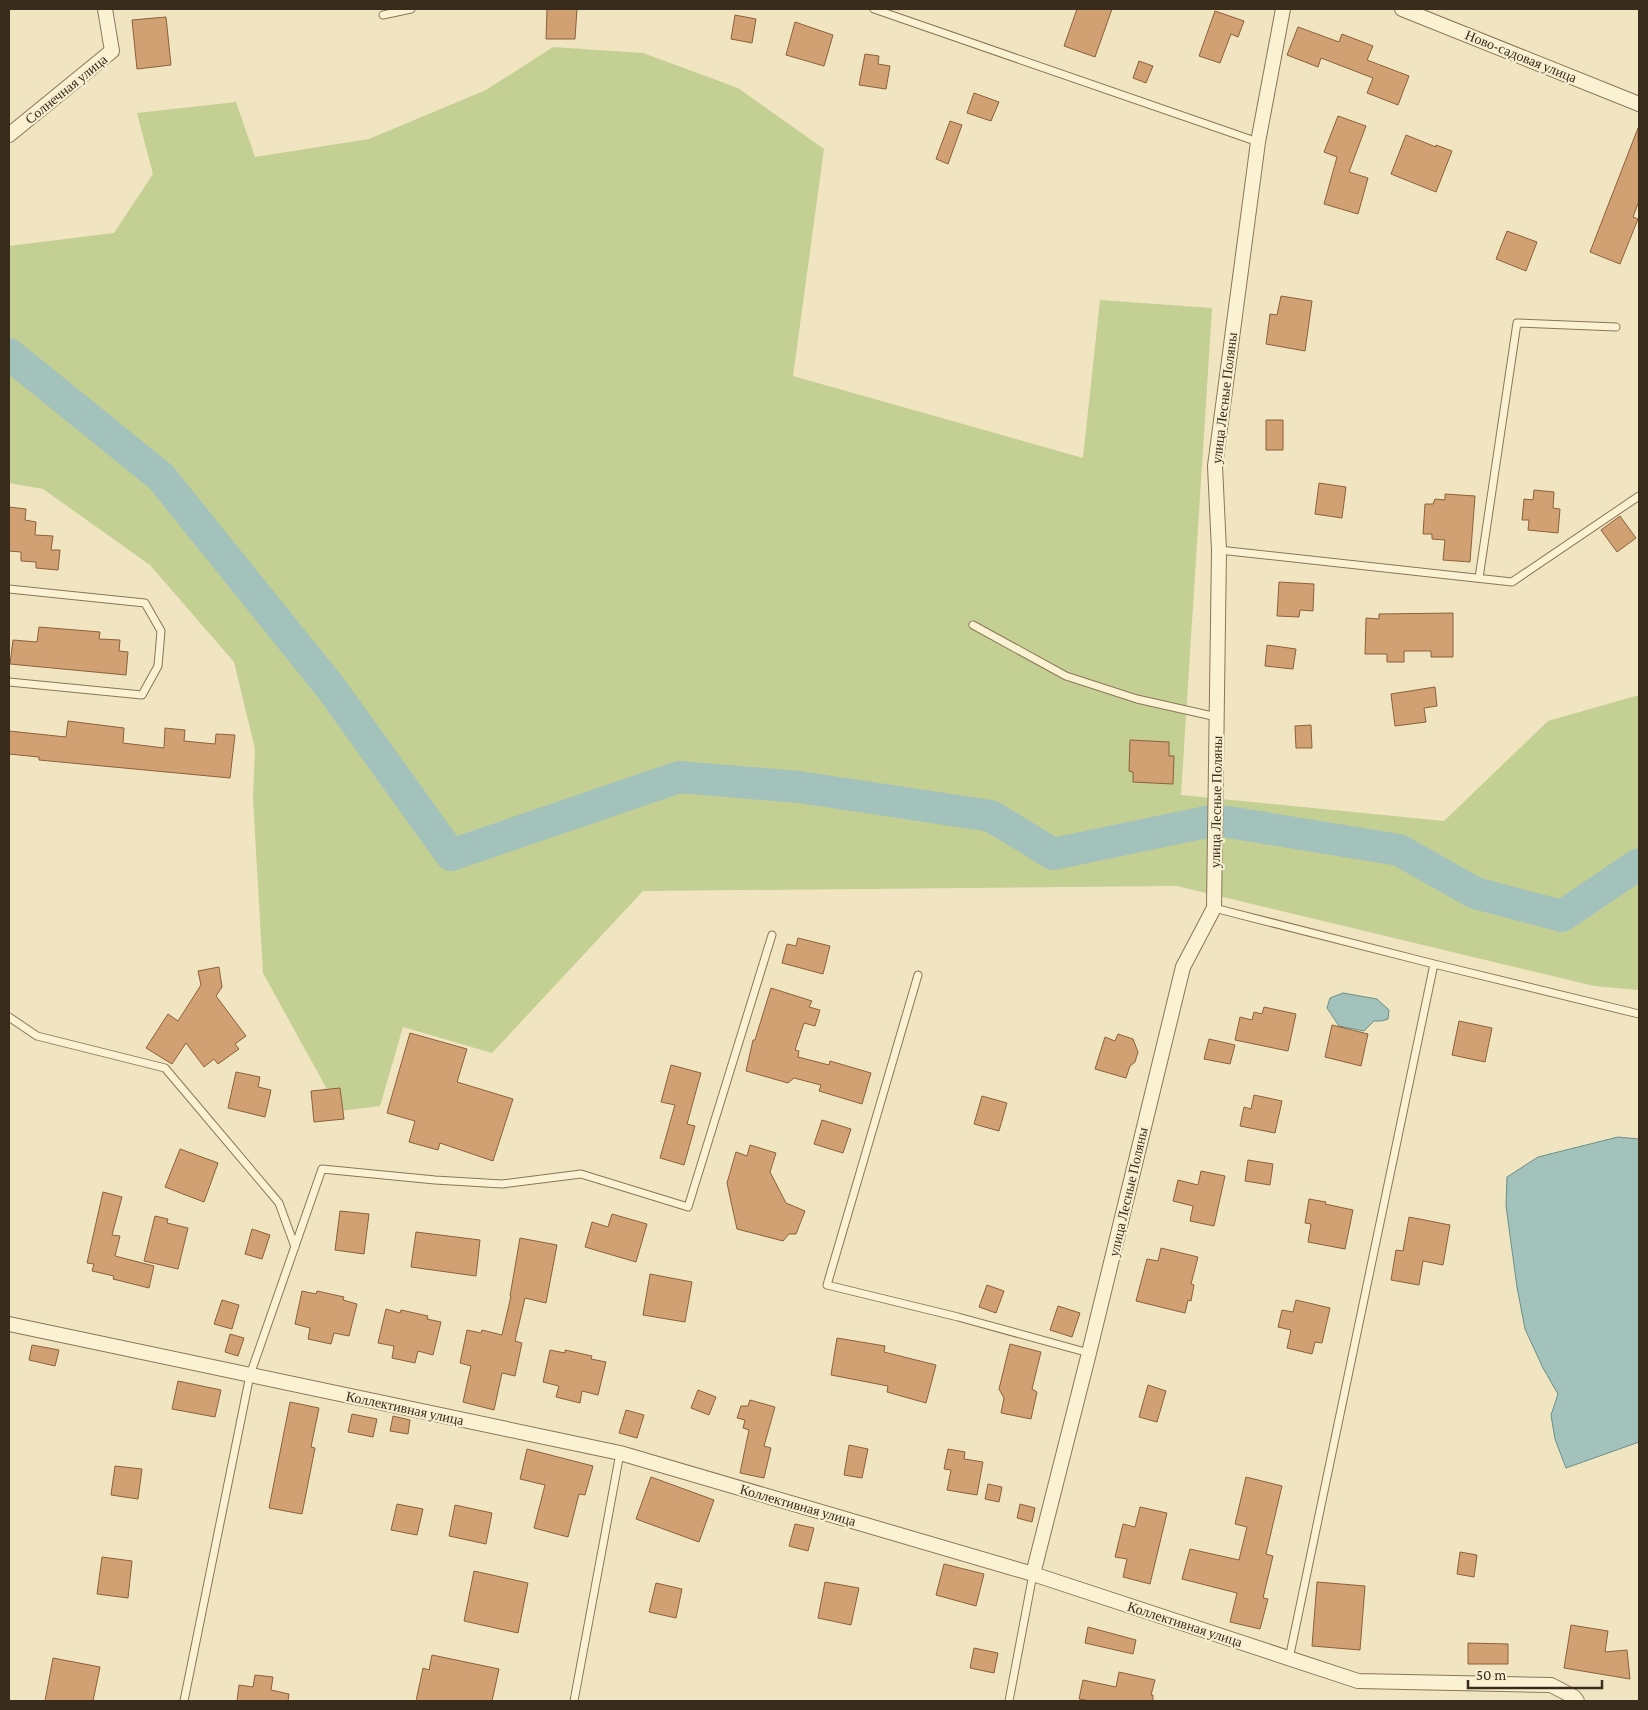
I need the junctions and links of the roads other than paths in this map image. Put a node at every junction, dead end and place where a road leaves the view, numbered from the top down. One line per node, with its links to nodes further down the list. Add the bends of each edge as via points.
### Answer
1 (105, 9): 9 (street, Солнечная улица, via 112,52)
2 (411, 9): 7 (lane)
3 (874, 9): 10 (lane)
4 (1283, 9): 10 (street, улица Лесные Поляны)
5 (1402, 9): 6 (street, Ново-садовая улица)
6 (1425, 13): 8 (street, Ново-садовая улица)
7 (383, 15)
8 (1639, 104)
9 (9, 135)
10 (1258, 142): 13 (street, улица Лесные Поляны, via 1215,466)
11 (1616, 327): 14 (lane, via 1517,323)
12 (1639, 496): 14 (lane, via 1512,582)
13 (1219, 550): 14 (lane); 18 (street, улица Лесные Поляны)
14 (1479, 578)
15 (9, 589): 17 (lane, via 145,603 160,630 158,666 142,695)
16 (973, 625): 18 (lane, via 1066,676 1137,699)
17 (9, 682)
18 (1217, 717): 19 (street, улица Лесные Поляны)
19 (1214, 908): 21 (lane); 27 (street, улица Лесные Поляны, via 1183,966)
20 (772, 935): 25 (lane, via 688,1208 581,1174 502,1184 322,1169)
21 (1434, 964): 23 (lane); 31 (lane)
22 (918, 975): 27 (lane, via 827,1285)
23 (1639, 1014)
24 (9, 1017): 25 (lane, via 38,1036 165,1068 279,1203)
25 (295, 1247): 28 (lane)
26 (9, 1324): 28 (street, Коллективная улица)
27 (1089, 1353): 30 (street, улица Лесные Поляны)
28 (250, 1375): 29 (street, Коллективная улица); 32 (lane)
29 (620, 1453): 30 (street, Коллективная улица); 33 (lane)
30 (1033, 1574): 31 (street, Коллективная улица); 34 (lane)
31 (1289, 1659): 35 (street, Коллективная улица, via 1358,1682 1550,1685)
32 (184, 1701)
33 (574, 1701)
34 (1009, 1701)
35 (1576, 1701)

